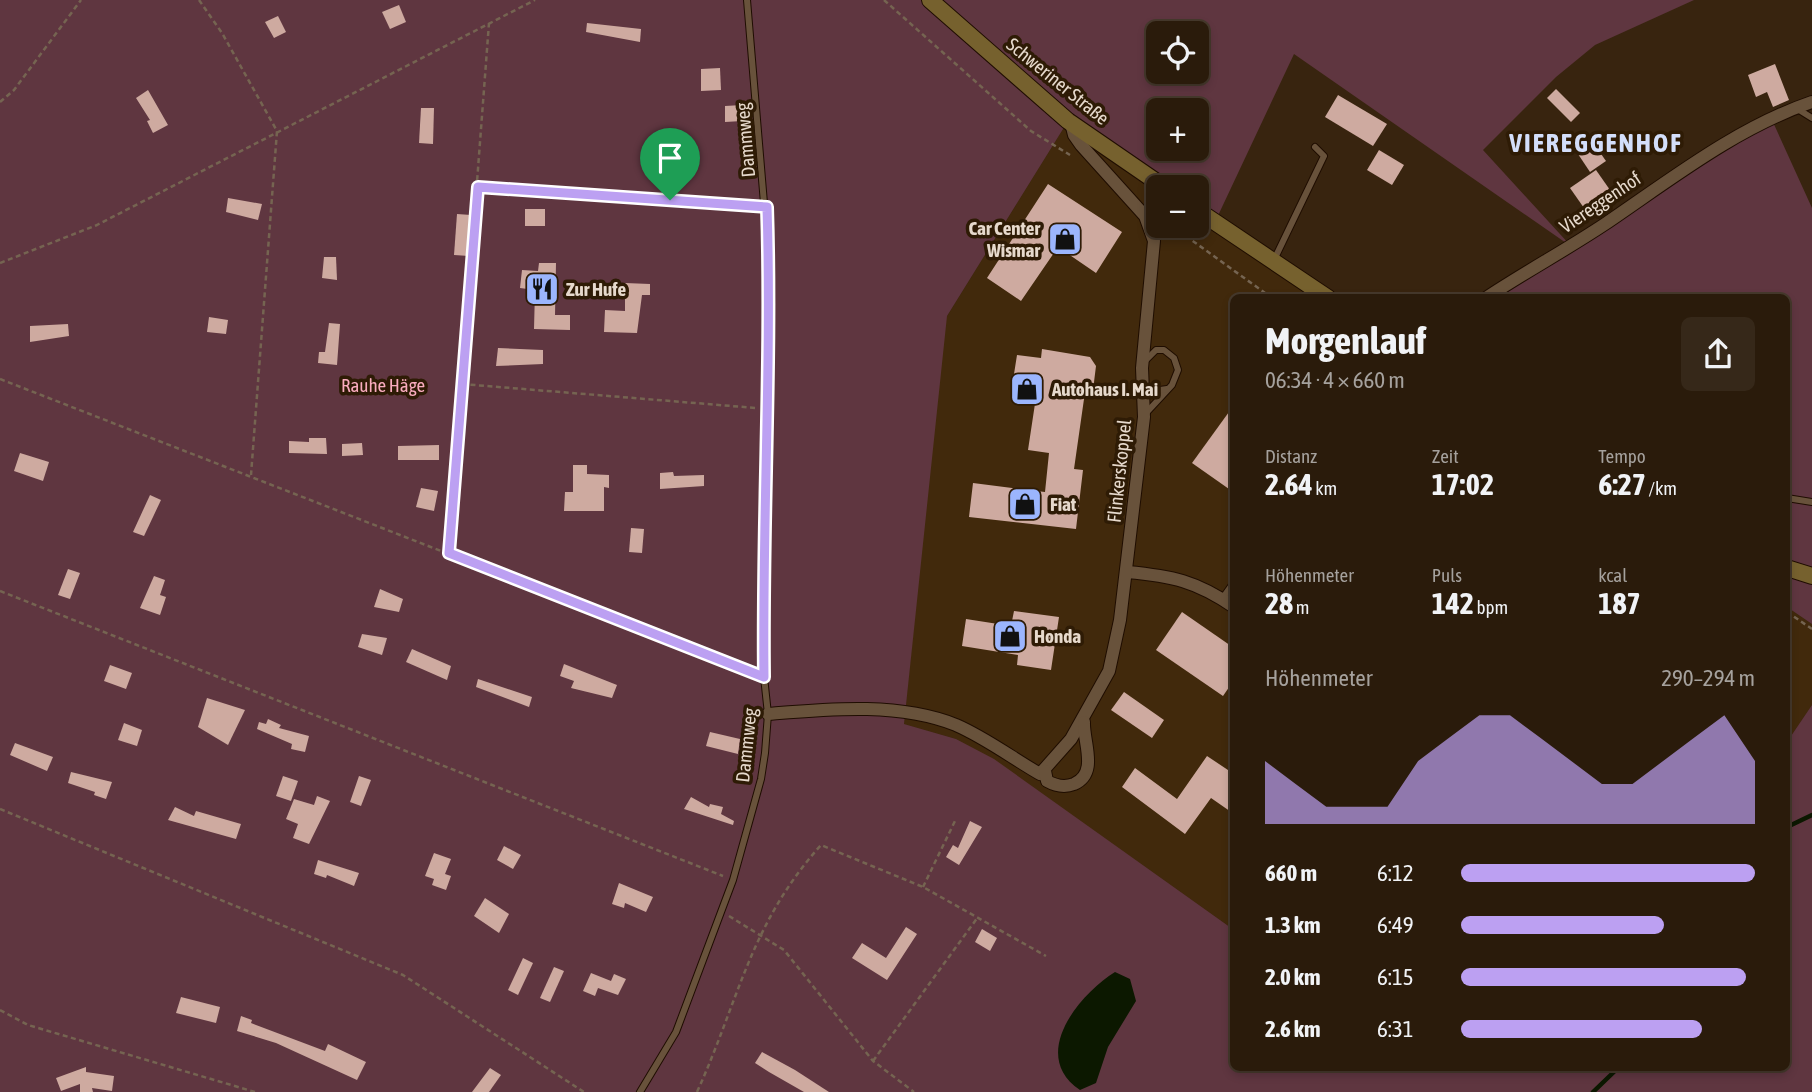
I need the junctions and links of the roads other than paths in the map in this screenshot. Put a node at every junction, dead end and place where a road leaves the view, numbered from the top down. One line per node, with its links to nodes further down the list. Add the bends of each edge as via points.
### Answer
1 (747, 0): 24 (lane, Dammweg, via 767,207 762,541)
2 (930, 0): 6 (main road, Schweriner Straße)
3 (1812, 102): 4 (street, Viereggenhof)
4 (1796, 108): 5 (lane); 12 (street, Viereggenhof, via 1678,172)
5 (1812, 118)
6 (1071, 123): 8 (main road, Schweriner Straße); 13 (street, Flinkerskoppel, via 1081,145 1145,216 1154,241)
7 (1315, 147): 10 (lane, via 1324,156)
8 (1147, 175)
9 (1209, 218): 10 (main road)
10 (1273, 261): 11 (main road)
11 (1322, 294)
12 (1492, 294)
13 (1142, 375): 14 (lane, via 1153,391); 14 (lane, via 1156,350 1168,351 1178,366); 15 (street, Flinkerskoppel)
14 (1172, 385): 15 (lane)
15 (1144, 417): 19 (street, Flinkerskoppel)
16 (1790, 498): 17 (lane)
17 (1812, 502)
18 (1790, 569): 20 (main road)
19 (1127, 572): 22 (street, via 1171,576); 25 (street, Flinkerskoppel, via 1109,671)
20 (1812, 576)
21 (1230, 588): 22 (lane)
22 (1222, 599): 23 (street)
23 (1230, 604)
24 (768, 714): 26 (street, via 839,709 919,715 957,726 1040,774); 27 (lane, Dammweg, via 761,779 733,880 676,1032)
25 (1084, 719): 26 (street, Flinkerskoppel); 26 (street, via 1089,764 1082,779 1058,786 1047,781)
26 (1045, 771)
27 (640, 1092)

